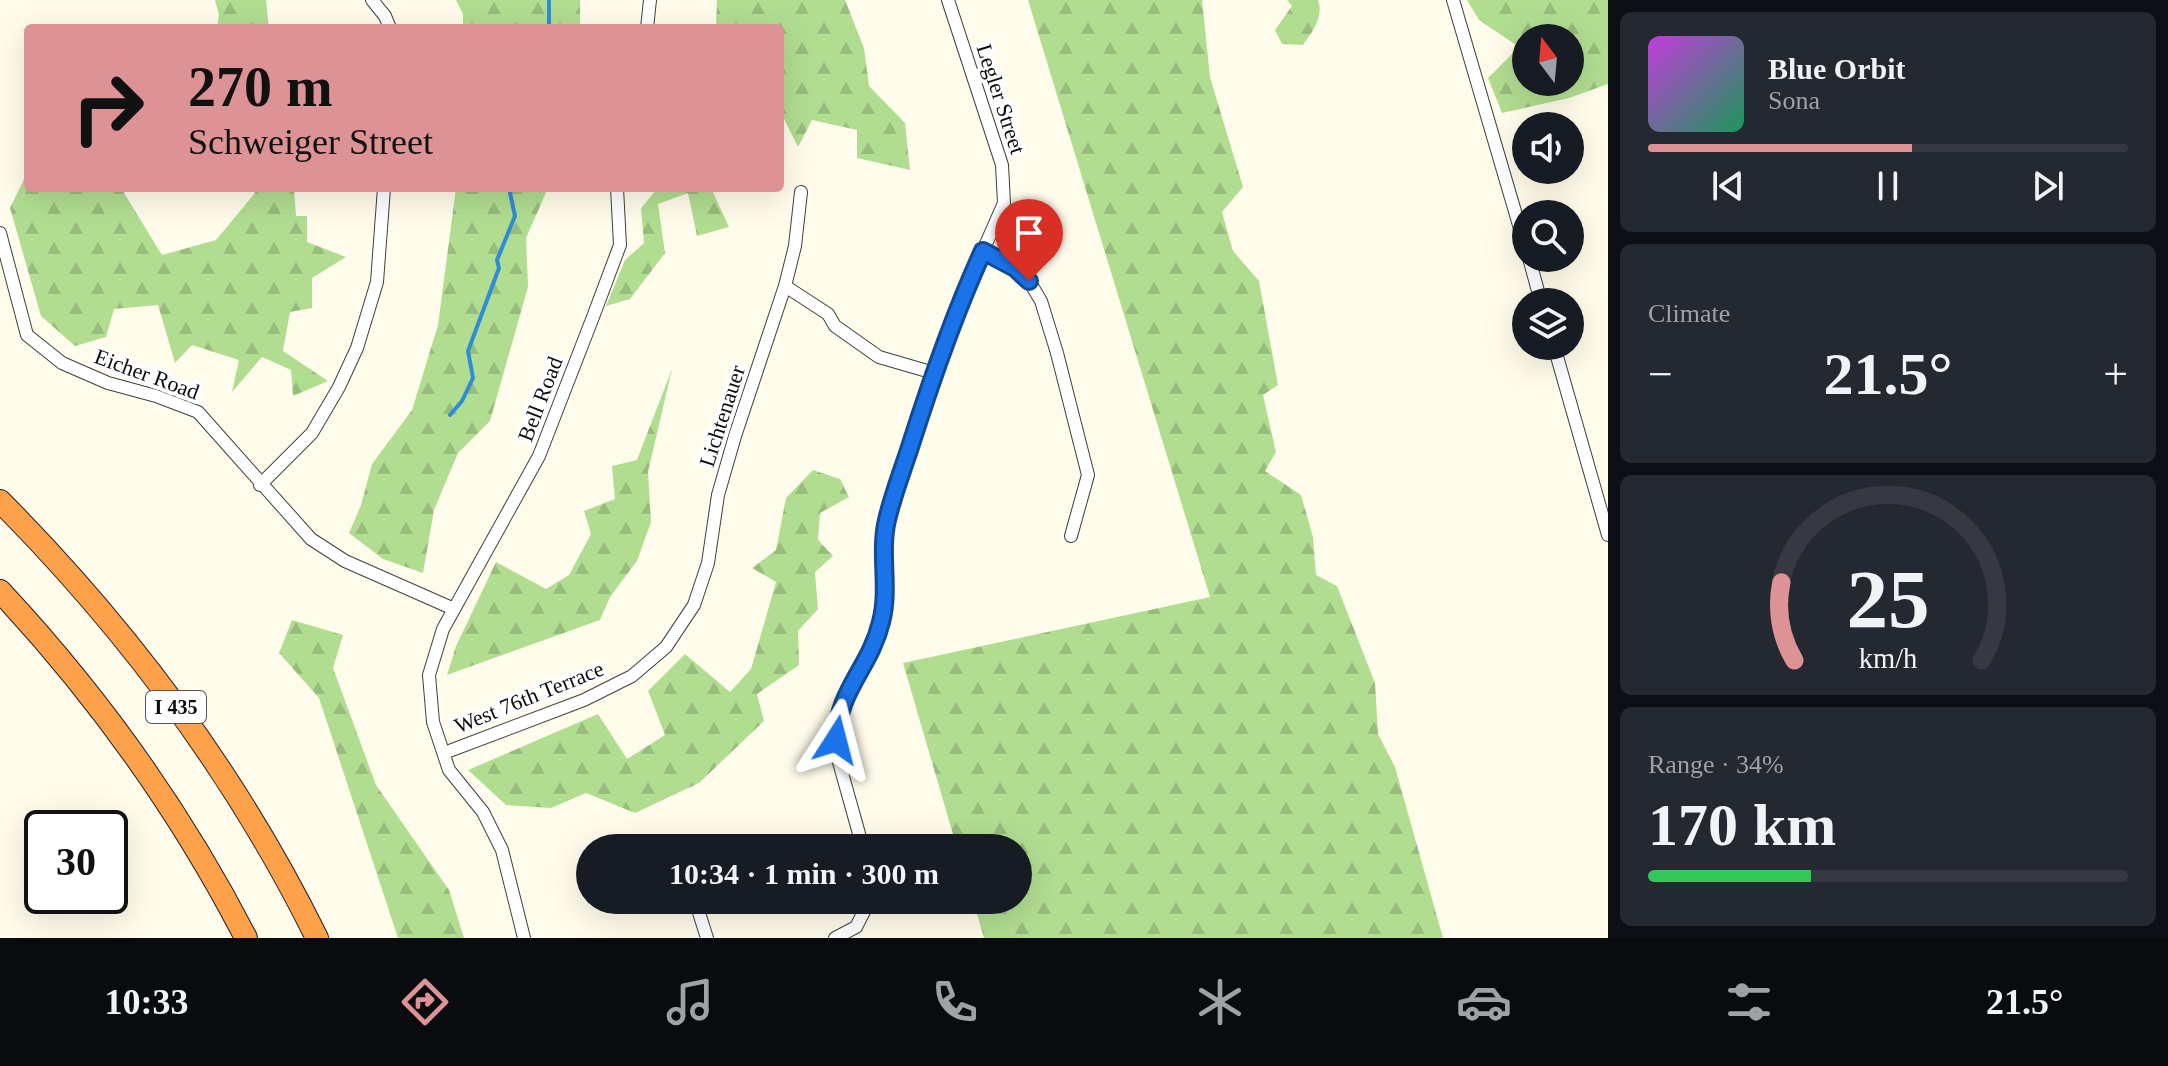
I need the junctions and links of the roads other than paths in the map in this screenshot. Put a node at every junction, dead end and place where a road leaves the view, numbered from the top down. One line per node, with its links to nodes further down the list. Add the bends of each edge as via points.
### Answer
1 (372, 0): 5 (street)
2 (650, 0): 6 (street)
3 (948, 0): 12 (street, Legler Street, via 1002,165 1004,203)
4 (1453, 0): 10 (street)
5 (388, 24)
6 (647, 24)
7 (384, 192): 16 (street, via 377,282 357,348 312,433)
8 (617, 192): 21 (street, Bell Road, via 620,245 588,331 539,456)
9 (801, 192): 13 (street, Lichtenauer)
10 (1512, 201)
11 (0, 233): 16 (street, Eicher Road, via 27,335 62,363 198,412)
12 (983, 251): 15 (street, Legler Street); 19 (street, via 1015,268 1041,301 1088,475)
13 (785, 286): 15 (street, via 879,357); 22 (street, Lichtenauer, via 718,495 708,563 694,605)
14 (1558, 360): 18 (street)
15 (934, 373): 24 (street, Legler Street, via 887,520 882,620 839,713 837,755)
16 (260, 485): 21 (street, Eicher Road, via 311,539 345,561)
17 (0, 501): 28 (highway, I 435, via 88,595 193,729 261,834)
18 (1608, 535)
19 (1071, 536)
20 (0, 591): 27 (highway, I 435, via 149,776)
21 (454, 609): 23 (street, Bell Road, via 429,675 433,722)
22 (666, 647): 23 (street, West 76th Terrace, via 632,676 596,694)
23 (444, 753): 29 (street, Bell Road, via 449,770 483,812 502,850)
24 (859, 834)
25 (699, 914): 30 (street)
26 (863, 914): 31 (street, via 856,927)
27 (246, 938)
28 (317, 938)
29 (524, 938)
30 (707, 938)
31 (835, 938)

